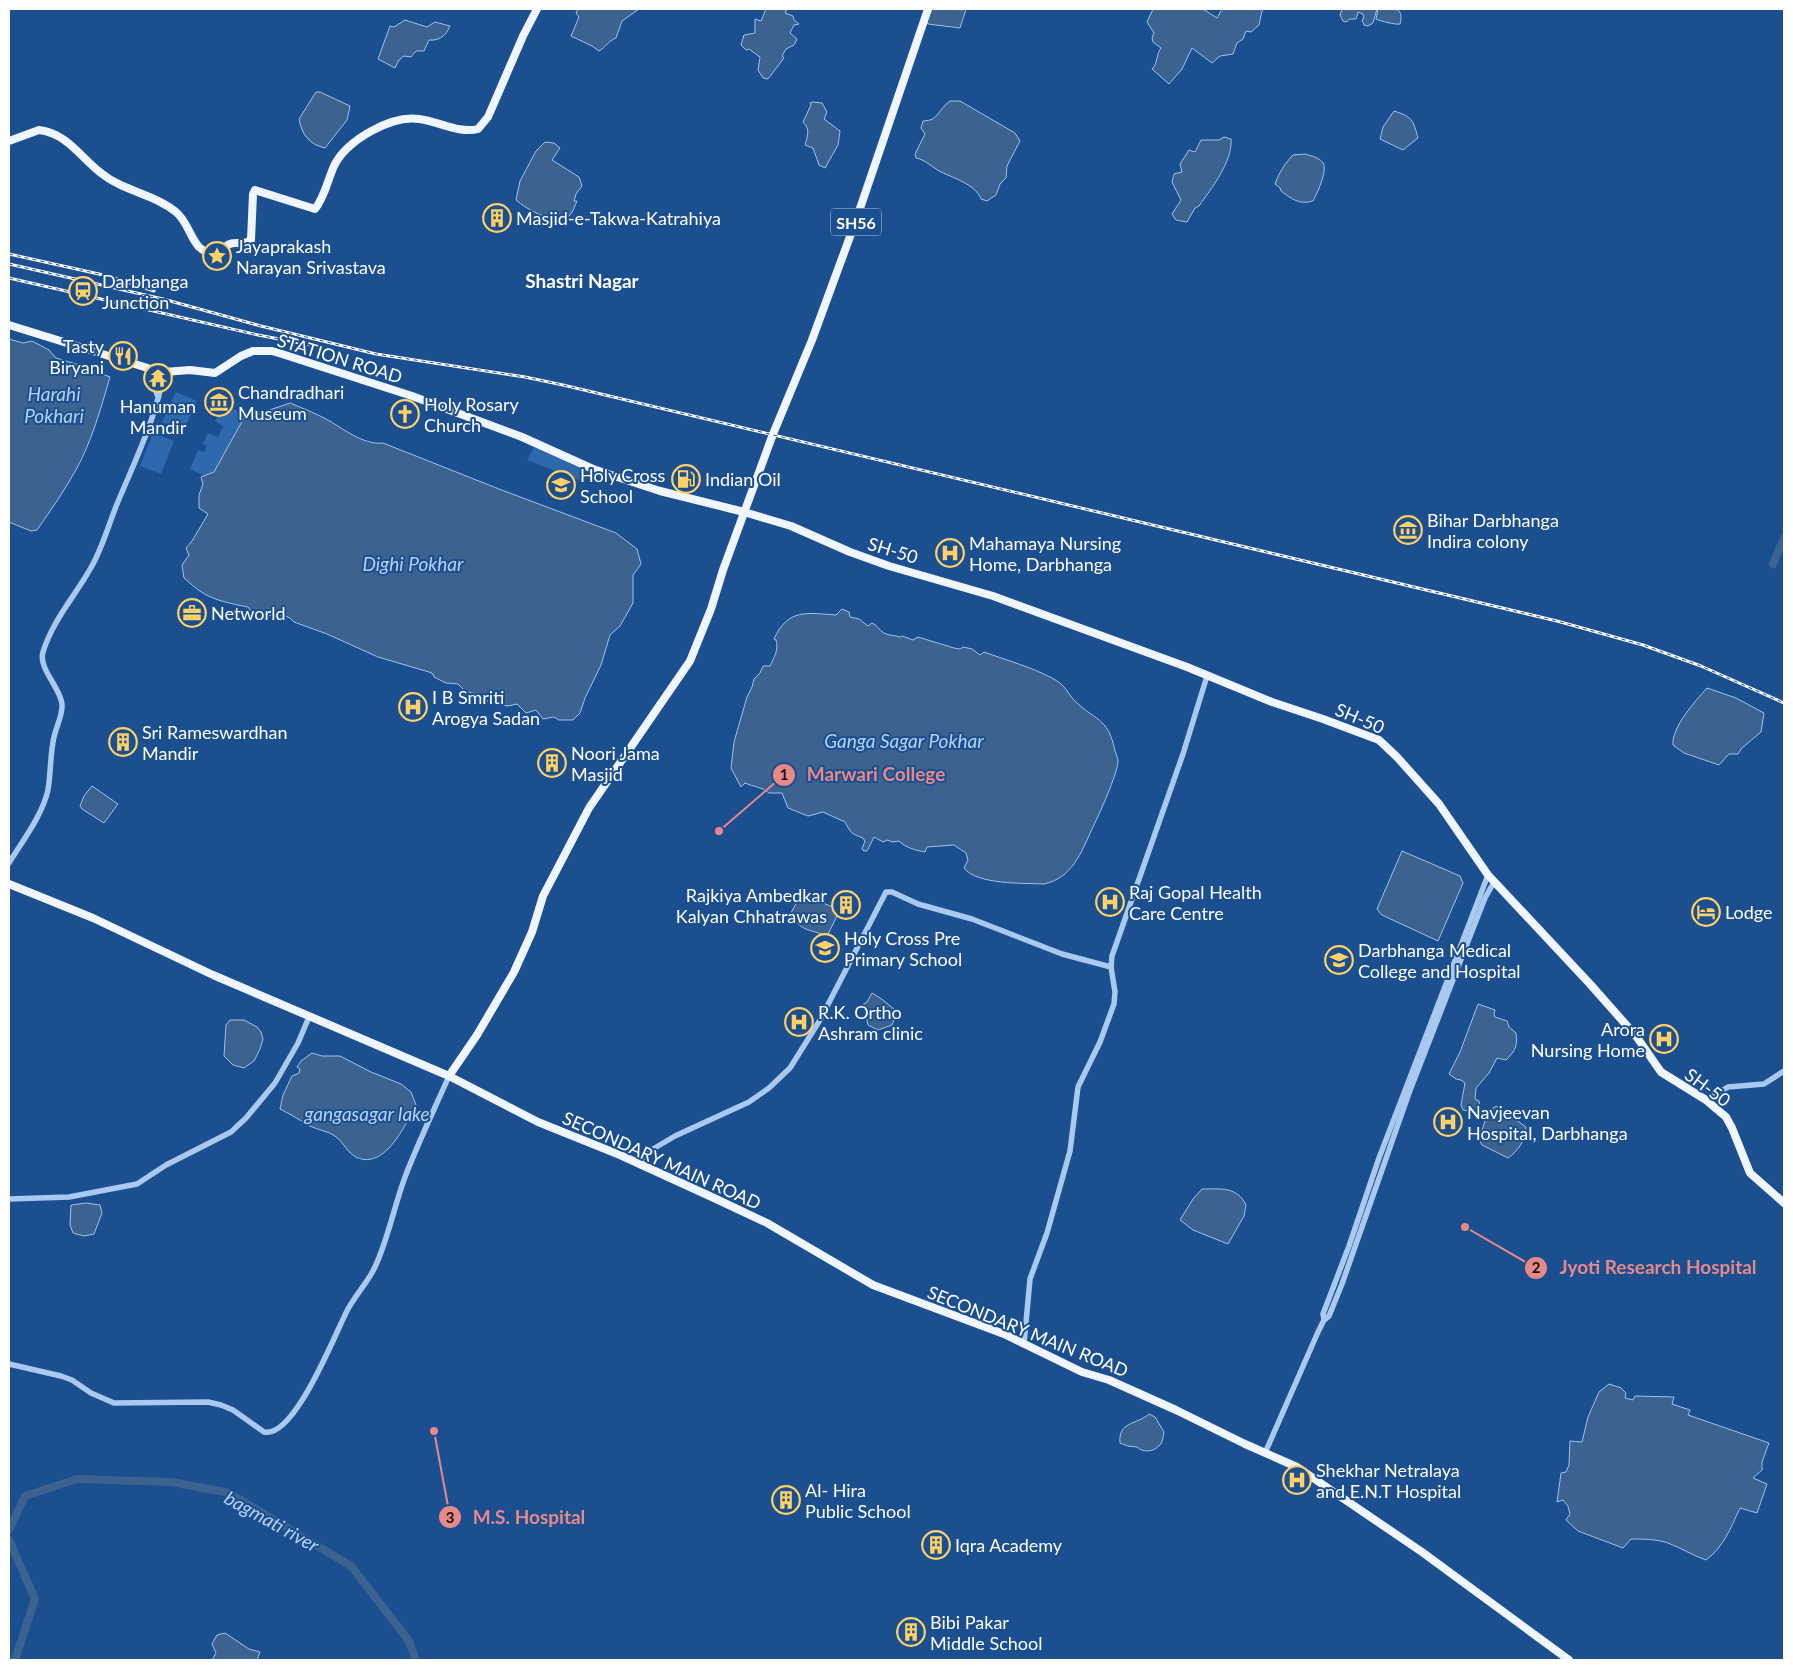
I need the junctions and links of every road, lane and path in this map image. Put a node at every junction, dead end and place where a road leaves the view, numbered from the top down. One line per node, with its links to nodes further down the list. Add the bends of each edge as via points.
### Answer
1 (537, 9): 3 (main road, via 488,117 478,129 466,130 418,118 391,122 353,142 343,153 315,209 254,190 251,240 231,242 217,254 199,247 171,208 101,174 69,143 44,130)
2 (928, 9): 8 (main road, SH56, via 855,223)
3 (9, 141)
4 (9, 325): 5 (main road, STATION ROAD)
5 (148, 368): 6 (main road, STATION ROAD); 7 (street)
6 (164, 372): 7 (street); 8 (main road, STATION ROAD, via 190,370 215,373 253,351 272,351 412,396 522,437 593,469 660,491)
7 (158, 398): 10 (street, via 95,561 57,618 42,653 41,660 60,696 61,711 54,735 45,802)
8 (744, 512): 9 (main road, SH-50, via 791,526 889,566 993,596); 18 (main road, via 711,609 687,667 589,808 543,896 532,932 507,985)
9 (1207, 676): 11 (main road, SH-50, via 1383,743 1438,804); 14 (street)
10 (9, 863)
11 (1488, 875): 12 (main road, SH-50); 16 (street)
12 (1494, 882): 16 (street); 19 (main road, SH-50, via 1636,1036 1661,1072)
13 (9, 884): 15 (main road, SECONDARY MAIN ROAD, via 93,918)
14 (1111, 967): 20 (street, via 1062,954 972,919 886,892 820,1020 790,1068 749,1102 675,1136 648,1152); 23 (street, via 1114,1004 1078,1087 1066,1164 1030,1279)
15 (309, 1017): 18 (main road, SECONDARY MAIN ROAD); 21 (street, via 275,1083 231,1132 166,1165 137,1184 69,1197)
16 (1421, 1058): 25 (street, via 1379,1158 1347,1261 1323,1314 1324,1320)
17 (1784, 1071): 19 (street, via 1764,1084 1728,1087)
18 (449, 1076): 20 (main road, SECONDARY MAIN ROAD, via 538,1122); 24 (street, via 405,1176 375,1267 348,1308 319,1372 298,1407 277,1430 264,1432 233,1410 208,1402 114,1403 72,1380)
19 (1706, 1100): 22 (main road, SH-50, via 1729,1122 1754,1178)
20 (637, 1164): 23 (main road, SECONDARY MAIN ROAD, via 766,1223 872,1285)
21 (9, 1199)
22 (1784, 1202)
23 (1024, 1344): 25 (main road, SECONDARY MAIN ROAD, via 1082,1372 1109,1380 1176,1410)
24 (9, 1364)
25 (1265, 1454): 26 (main road, SECONDARY MAIN ROAD, via 1297,1467 1333,1491)
26 (1569, 1660)

